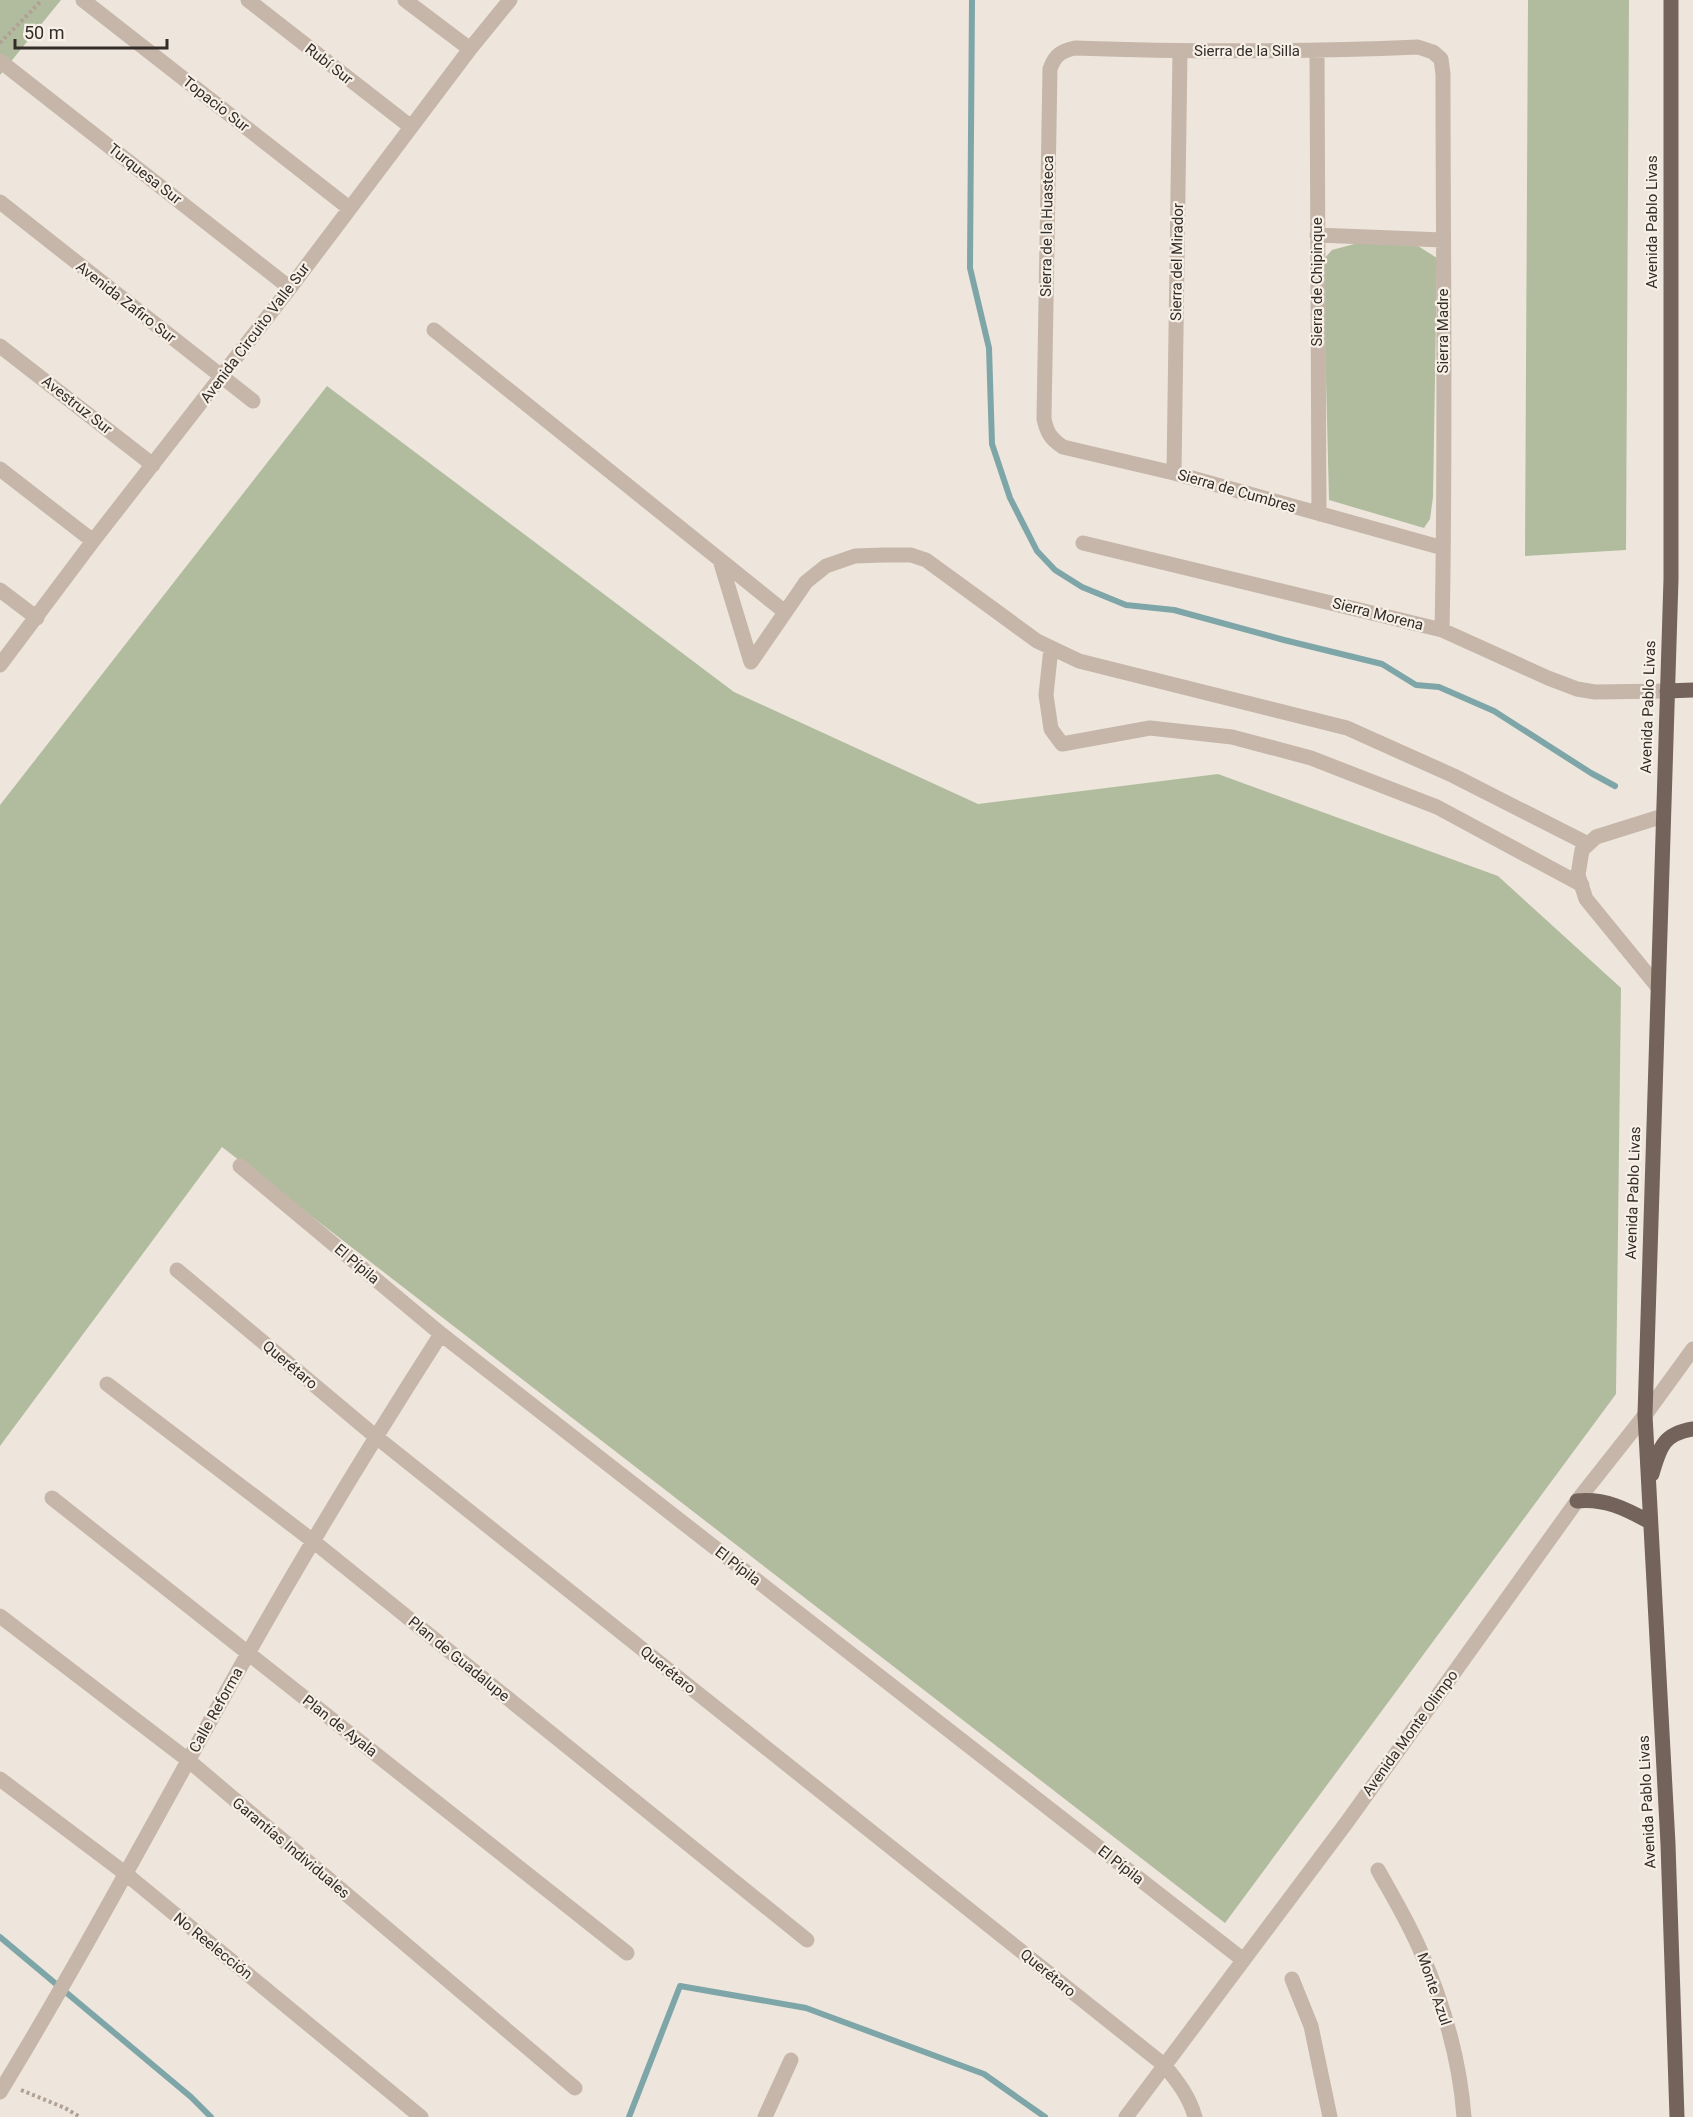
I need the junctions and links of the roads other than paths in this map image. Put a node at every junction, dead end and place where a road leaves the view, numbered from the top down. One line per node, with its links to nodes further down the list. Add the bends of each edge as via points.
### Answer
1 (83, 0): 14 (street, Topacio Sur)
2 (248, 0): 12 (street, Rubí Sur)
3 (405, 0): 8 (street)
4 (510, 0): 8 (street, Avenida Circuito Valle Sur)
5 (1671, 0): 38 (main road, Avenida Pablo Livas, via 1671,579)
6 (1418, 47): 10 (street, Sierra de la Silla); 16 (street, Sierra Madre, via 1441,59 1443,74)
7 (1075, 48): 9 (street, Sierra de la Silla); 22 (street, Sierra de la Huasteca, via 1054,57 1050,69)
8 (470, 49): 12 (street, Avenida Circuito Valle Sur)
9 (1180, 51): 10 (street, Sierra de la Silla); 25 (street, Sierra del Mirador)
10 (1317, 51): 15 (street, Sierra de Chipinque)
11 (0, 61): 17 (street, Turquesa Sur)
12 (411, 127): 14 (street, Avenida Circuito Valle Sur)
13 (0, 202): 20 (street, Avenida Zafiro Sur)
14 (350, 208): 17 (street, Avenida Circuito Valle Sur)
15 (1317, 235): 16 (street); 26 (street, Sierra de Chipinque)
16 (1443, 240): 29 (street, Sierra Madre)
17 (290, 288): 20 (street, Avenida Circuito Valle Sur)
18 (434, 330): 30 (street)
19 (0, 346): 23 (street, Avestruz Sur)
20 (222, 377): 21 (street, Avenida Zafiro Sur); 23 (street, Avenida Circuito Valle Sur)
21 (253, 401)
22 (1044, 419): 25 (street, Sierra de Cumbres, via 1047,433 1063,447)
23 (153, 465): 27 (street, Avenida Circuito Valle Sur)
24 (0, 469): 27 (street)
25 (1174, 473): 26 (street, Sierra de Cumbres)
26 (1319, 514): 29 (street, Sierra de Cumbres)
27 (93, 541): 33 (street, Avenida Circuito Valle Sur)
28 (1083, 543): 34 (street, Sierra Morena)
29 (1443, 548): 34 (street, Sierra Madre)
30 (720, 560): 32 (street); 32 (street, via 751,662)
31 (0, 590): 33 (street)
32 (785, 612): 35 (street, via 806,582 826,566 855,556 911,555 926,560)
33 (37, 618): 36 (street, Avenida Circuito Valle Sur)
34 (1442, 630): 38 (street, Sierra Morena, via 1577,688 1595,692)
35 (1051, 648): 40 (street, via 1078,661 1347,728 1454,776); 41 (street, via 1046,695 1051,729 1062,744 1150,728 1232,737 1311,758 1437,807)
36 (0, 665)
37 (1693, 690): 38 (main road)
38 (1667, 691): 39 (main road, Avenida Pablo Livas)
39 (1663, 816): 40 (street, via 1596,837); 42 (main road, Avenida Pablo Livas)
40 (1588, 844): 41 (street, via 1582,850 1578,875)
41 (1582, 885): 42 (street, via 1586,899)
42 (1657, 986): 48 (main road, Avenida Pablo Livas)
43 (240, 1166): 45 (street, El Pípila)
44 (177, 1270): 50 (street, Querétaro)
45 (441, 1334): 50 (street, Calle Reforma); 64 (street, El Pípila)
46 (1693, 1349): 48 (street, Avenida Monte Olimpo)
47 (107, 1384): 55 (street, Plan de Guadalupe)
48 (1645, 1415): 51 (main road, Avenida Pablo Livas); 53 (street, Avenida Monte Olimpo)
49 (1693, 1429): 51 (main road, via 1678,1431 1667,1439 1657,1456)
50 (375, 1436): 55 (street, Calle Reforma); 67 (street, Querétaro)
51 (1649, 1485): 54 (main road, Avenida Pablo Livas)
52 (52, 1498): 57 (street, Plan de Ayala)
53 (1577, 1501): 54 (main road, via 1609,1503); 64 (street, Avenida Monte Olimpo, via 1354,1812)
54 (1650, 1522): 76 (main road, Avenida Pablo Livas, via 1668,1844)
55 (313, 1541): 57 (street, Calle Reforma); 62 (street, Plan de Guadalupe)
56 (0, 1616): 58 (street, Garantías Individuales)
57 (248, 1654): 58 (street, Calle Reforma); 63 (street, Plan de Ayala)
58 (188, 1760): 61 (street, Calle Reforma); 69 (street, Garantías Individuales)
59 (0, 1779): 61 (street, No Reelección)
60 (1378, 1870): 75 (street, Monte Azul, via 1421,1950 1441,2002)
61 (126, 1874): 68 (street, Calle Reforma); 70 (street, No Reelección)
62 (807, 1940)
63 (627, 1953)
64 (1242, 1959): 67 (street, Avenida Monte Olimpo)
65 (1292, 1979): 74 (street, via 1311,2026)
66 (791, 2060): 71 (street)
67 (1164, 2066): 72 (street, Avenida Monte Olimpo); 73 (street, Querétaro, via 1183,2089)
68 (2, 2088)
69 (575, 2088)
70 (416, 2115)
71 (765, 2117)
72 (1126, 2117)
73 (1195, 2117)
74 (1330, 2117)
75 (1464, 2117)
76 (1677, 2117)

